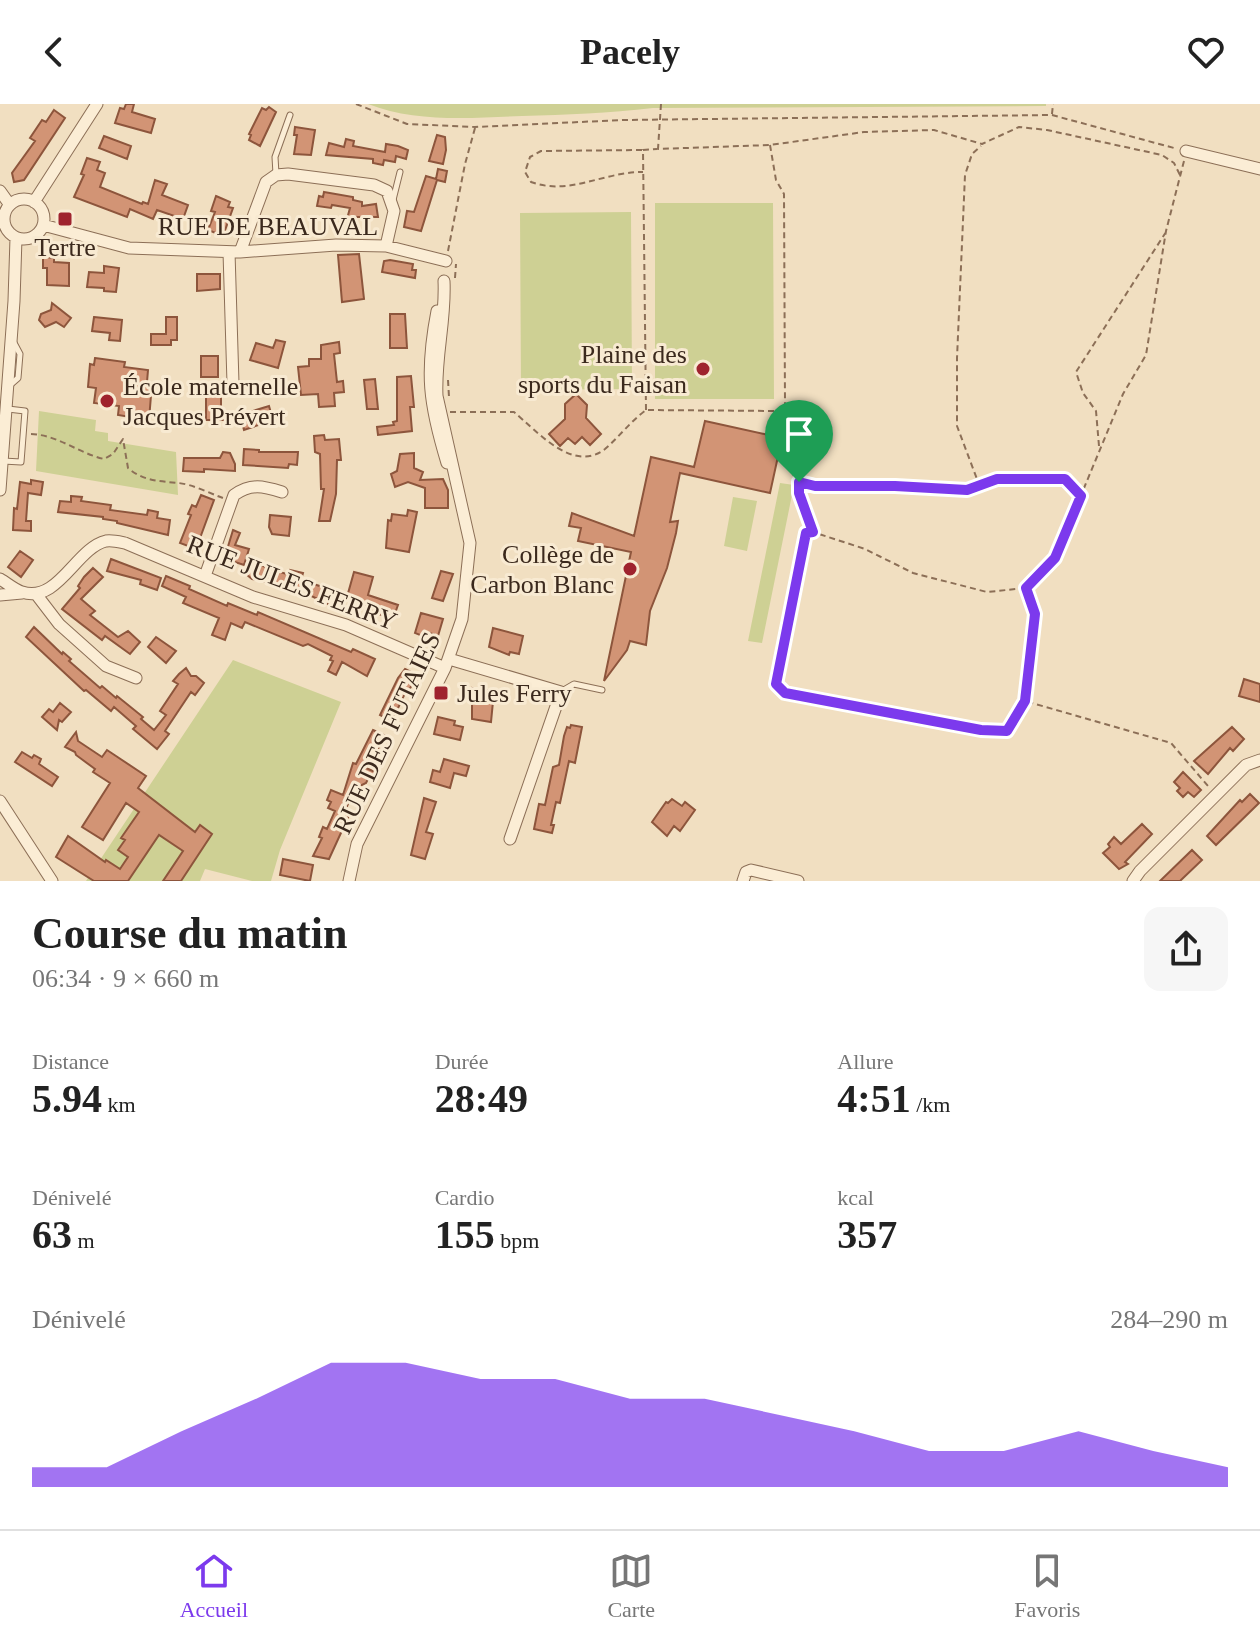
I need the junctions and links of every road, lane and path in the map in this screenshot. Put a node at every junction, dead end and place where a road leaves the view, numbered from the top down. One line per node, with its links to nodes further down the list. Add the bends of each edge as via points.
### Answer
1 (97, 104): 20 (street)
2 (356, 104): 8 (path, via 407,124)
3 (661, 104): 7 (path)
4 (1053, 104): 6 (path)
5 (290, 115): 17 (lane, via 275,157)
6 (1052, 115): 7 (path); 13 (path)
7 (659, 121): 8 (path); 11 (path)
8 (475, 127): 29 (path)
9 (982, 144): 10 (path, via 934,130 864,132); 18 (path, via 1019,127 1047,130 1162,155); 40 (path, via 965,175 957,399 957,426)
10 (770, 145): 11 (path); 34 (path, via 784,194 785,404)
11 (658, 149): 12 (path)
12 (643, 150): 16 (path); 16 (path, via 541,151 525,168 531,182 553,187)
13 (1186, 151): 14 (street); 18 (path)
14 (1260, 169)
15 (400, 172): 21 (lane)
16 (643, 172): 33 (path)
17 (276, 175): 21 (street, via 374,185 387,191); 28 (street, via 266,182)
18 (1181, 176): 25 (path)
19 (0, 191): 22 (street)
20 (35, 199): 22 (street); 24 (street)
21 (392, 201): 27 (street)
22 (10, 205): 23 (street)
23 (2, 219): 26 (street)
24 (43, 225): 26 (street, via 29,239); 28 (street, RUE DE BEAUVAL, via 129,248)
25 (1166, 231): 37 (path, via 1146,355); 37 (path, via 1076,372 1096,411)
26 (16, 238): 32 (street)
27 (386, 246): 28 (street, RUE DE BEAUVAL); 29 (street, RUE DE BEAUVAL)
28 (235, 252): 31 (street)
29 (447, 256): 30 (street, RUE DES FUTAIES)
30 (444, 281): 35 (street, RUE DES FUTAIES, via 436,374); 45 (street, RUE DES FUTAIES, via 429,351 430,399)
31 (233, 383)
32 (3, 406): 36 (lane, via 25,411); 38 (street)
33 (646, 410): 34 (path); 35 (path, via 602,451 579,456 563,453 514,412)
34 (778, 411): 39 (path, via 785,419 788,469)
35 (441, 412): 45 (street, RUE DES FUTAIES)
36 (23, 434): 38 (lane, via 21,462); 44 (path, via 53,437 104,459 123,439 128,468 134,473)
37 (1099, 450): 43 (path)
38 (2, 461): 41 (street)
39 (799, 482): 40 (path); 46 (path)
40 (980, 487): 43 (path, via 997,479 1065,479)
41 (0, 490)
42 (282, 492): 44 (street, via 259,485 244,488)
43 (1081, 496): 49 (path, via 1055,558)
44 (232, 501): 47 (street)
45 (463, 509): 53 (street, RUE DES FUTAIES, via 470,543 468,577 462,619)
46 (813, 532): 49 (path, via 913,573 987,592); 57 (path, via 806,533 776,684 785,693 994,731 1007,731)
47 (205, 576): 51 (street, RUE JULES FERRY, via 125,543 107,541); 53 (street, RUE JULES FERRY)
48 (0, 579): 50 (street)
49 (1026, 588): 57 (path, via 1035,614)
50 (22, 593): 51 (street); 52 (street)
51 (36, 594): 54 (street, via 59,624 106,666)
52 (0, 595)
53 (447, 664): 56 (street, RUE JULES FERRY); 63 (street, RUE DES FUTAIES, via 357,844)
54 (136, 678)
55 (602, 690): 56 (lane, via 574,684)
56 (561, 692): 61 (street)
57 (1025, 701): 59 (path, via 1171,743)
58 (1260, 760): 59 (street, via 1246,765)
59 (1216, 795): 66 (street)
60 (0, 801): 62 (street)
61 (510, 839)
62 (51, 880)
63 (349, 881)
64 (743, 881): 65 (street, via 751,870)
65 (798, 881)
66 (1133, 881)

